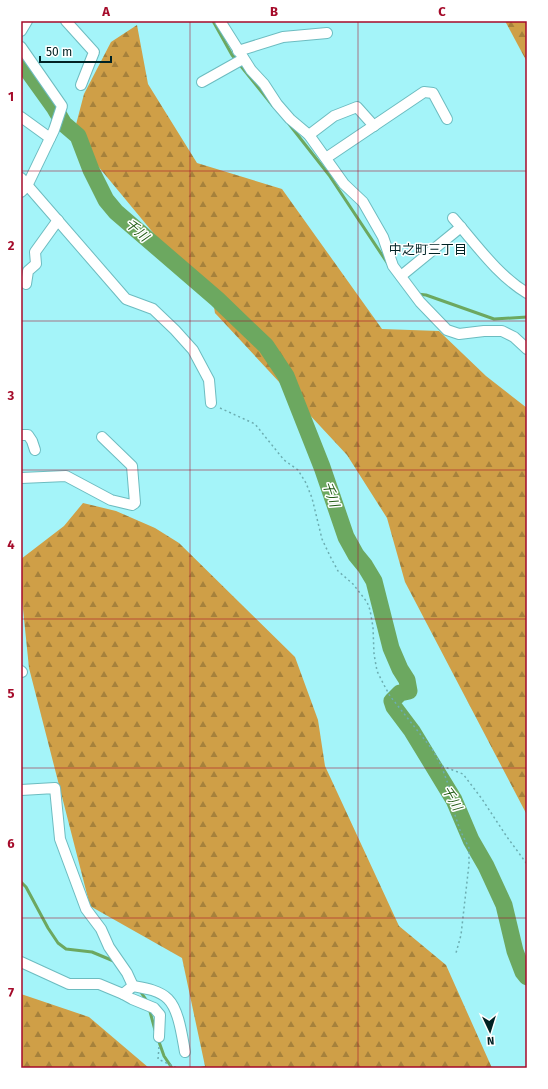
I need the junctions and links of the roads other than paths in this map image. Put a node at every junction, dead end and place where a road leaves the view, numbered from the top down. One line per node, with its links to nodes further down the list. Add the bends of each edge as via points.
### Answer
1 (27, 21): 4 (street)
2 (66, 21): 9 (street, via 94,52)
3 (220, 21): 7 (street)
4 (21, 31)
5 (328, 33): 7 (street, via 283,37)
6 (21, 47): 14 (street, via 62,106)
7 (241, 55): 8 (street); 13 (street, via 277,104)
8 (202, 82)
9 (82, 85)
10 (21, 117): 14 (street)
11 (447, 119): 12 (street, via 433,93 424,92)
12 (374, 126): 13 (street, via 356,107 334,116); 15 (street)
13 (309, 135): 15 (street)
14 (50, 138): 16 (street)
15 (326, 158): 20 (street, via 344,184 363,202 383,237 393,266)
16 (23, 185): 18 (street)
17 (453, 218): 19 (street)
18 (58, 220): 21 (street, via 35,252 36,264 28,270); 24 (street, via 126,299 153,309 193,350 209,380)
19 (461, 227): 20 (street); 22 (street, via 498,270)
20 (401, 276): 23 (street, via 420,302 447,330 459,334 502,331 514,337)
21 (26, 284)
22 (527, 293)
23 (527, 349)
24 (211, 403)
25 (21, 436): 27 (street, via 28,435)
26 (102, 437): 28 (street, via 132,466 135,503 132,505 111,500 66,476)
27 (35, 450)
28 (21, 478)
29 (21, 790): 31 (street, via 55,788 60,839 86,909 101,929)
30 (21, 962): 32 (street, via 68,984 99,984)
31 (133, 986): 32 (street); 34 (street, via 150,989 170,1001)
32 (123, 994): 33 (street, via 154,1008 160,1015)
33 (159, 1037)
34 (186, 1052)

